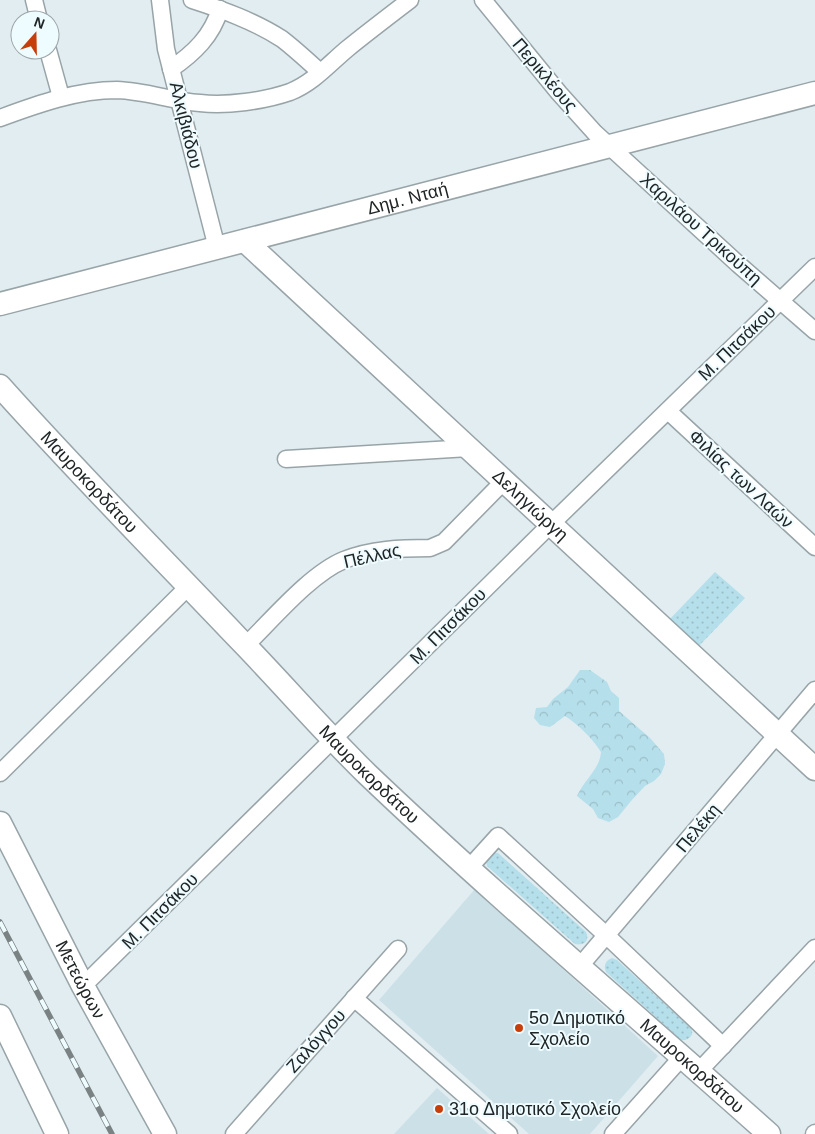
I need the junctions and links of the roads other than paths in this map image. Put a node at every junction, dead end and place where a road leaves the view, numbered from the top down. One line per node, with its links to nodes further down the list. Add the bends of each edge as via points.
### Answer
1 (160, 0): 7 (street, Αλκιβιάδου)
2 (192, 0): 5 (street)
3 (410, 0): 8 (street)
4 (483, 0): 13 (street, Περικλέους, via 558,93)
5 (220, 9): 7 (street, via 203,43); 8 (street, via 284,40)
6 (51, 60): 10 (street)
7 (171, 69): 11 (street, Αλκιβιάδου)
8 (320, 72): 11 (street, via 289,92 256,100 222,104)
9 (815, 93): 13 (street, Δημ. Νταή)
10 (61, 97): 11 (street, via 115,90); 12 (street)
11 (180, 100): 15 (street, Αλκιβιάδου)
12 (0, 118)
13 (610, 146): 14 (street, Δημ. Νταή); 17 (street, Χαριλάου Τρικούπη)
14 (245, 241): 15 (street, Δημ. Νταή); 22 (street, Δεληγιώργη)
15 (217, 248): 18 (street, Δημ. Νταή)
16 (815, 268): 17 (street, Μ. Πιτσάκου)
17 (780, 301): 19 (street, Χαριλάου Τρικούπη); 21 (street, Μ. Πιτσάκου)
18 (0, 304)
19 (815, 331)
20 (0, 386): 27 (street, Μαυροκορδάτου)
21 (668, 411): 25 (street, Μ. Πιτσάκου); 26 (street, Φιλίας των Λαών)
22 (469, 448): 23 (street); 24 (street, Δεληγιώργη)
23 (286, 459)
24 (504, 481): 25 (street, Δεληγιώργη); 28 (street, Πέλλας, via 437,546 377,551 343,560 322,572)
25 (551, 524): 30 (street, Δεληγιώργη); 31 (street, Μ. Πιτσάκου)
26 (815, 547)
27 (189, 586): 28 (street, Μαυροκορδάτου); 33 (street)
28 (246, 646): 31 (street, Μαυροκορδάτου)
29 (815, 690): 30 (street, Πελέκη)
30 (778, 734): 32 (street, Δεληγιώργη); 36 (street, Πελέκη)
31 (333, 740): 35 (street, Μαυροκορδάτου); 40 (street, Μ. Πιτσάκου)
32 (815, 769)
33 (0, 773)
34 (0, 823): 40 (street, Μετεώρων)
35 (469, 868): 36 (street, via 498,836); 39 (street, Μαυροκορδάτου)
36 (606, 935): 39 (street, Πελέκη); 43 (street)
37 (815, 948): 43 (street)
38 (398, 949): 41 (street, Ζαλόγγου)
39 (580, 966): 44 (street, Μαυροκορδάτου)
40 (83, 986): 47 (street, Μετεώρων)
41 (354, 998): 48 (street, Ζαλόγγου); 49 (street)
42 (0, 1016): 46 (street)
43 (723, 1046): 45 (street)
44 (682, 1057): 45 (street, Μαυροκορδάτου); 50 (street)
45 (699, 1071): 51 (street, Μαυροκορδάτου)
46 (57, 1134)
47 (164, 1134)
48 (234, 1134)
49 (509, 1134)
50 (613, 1134)
51 (769, 1134)

